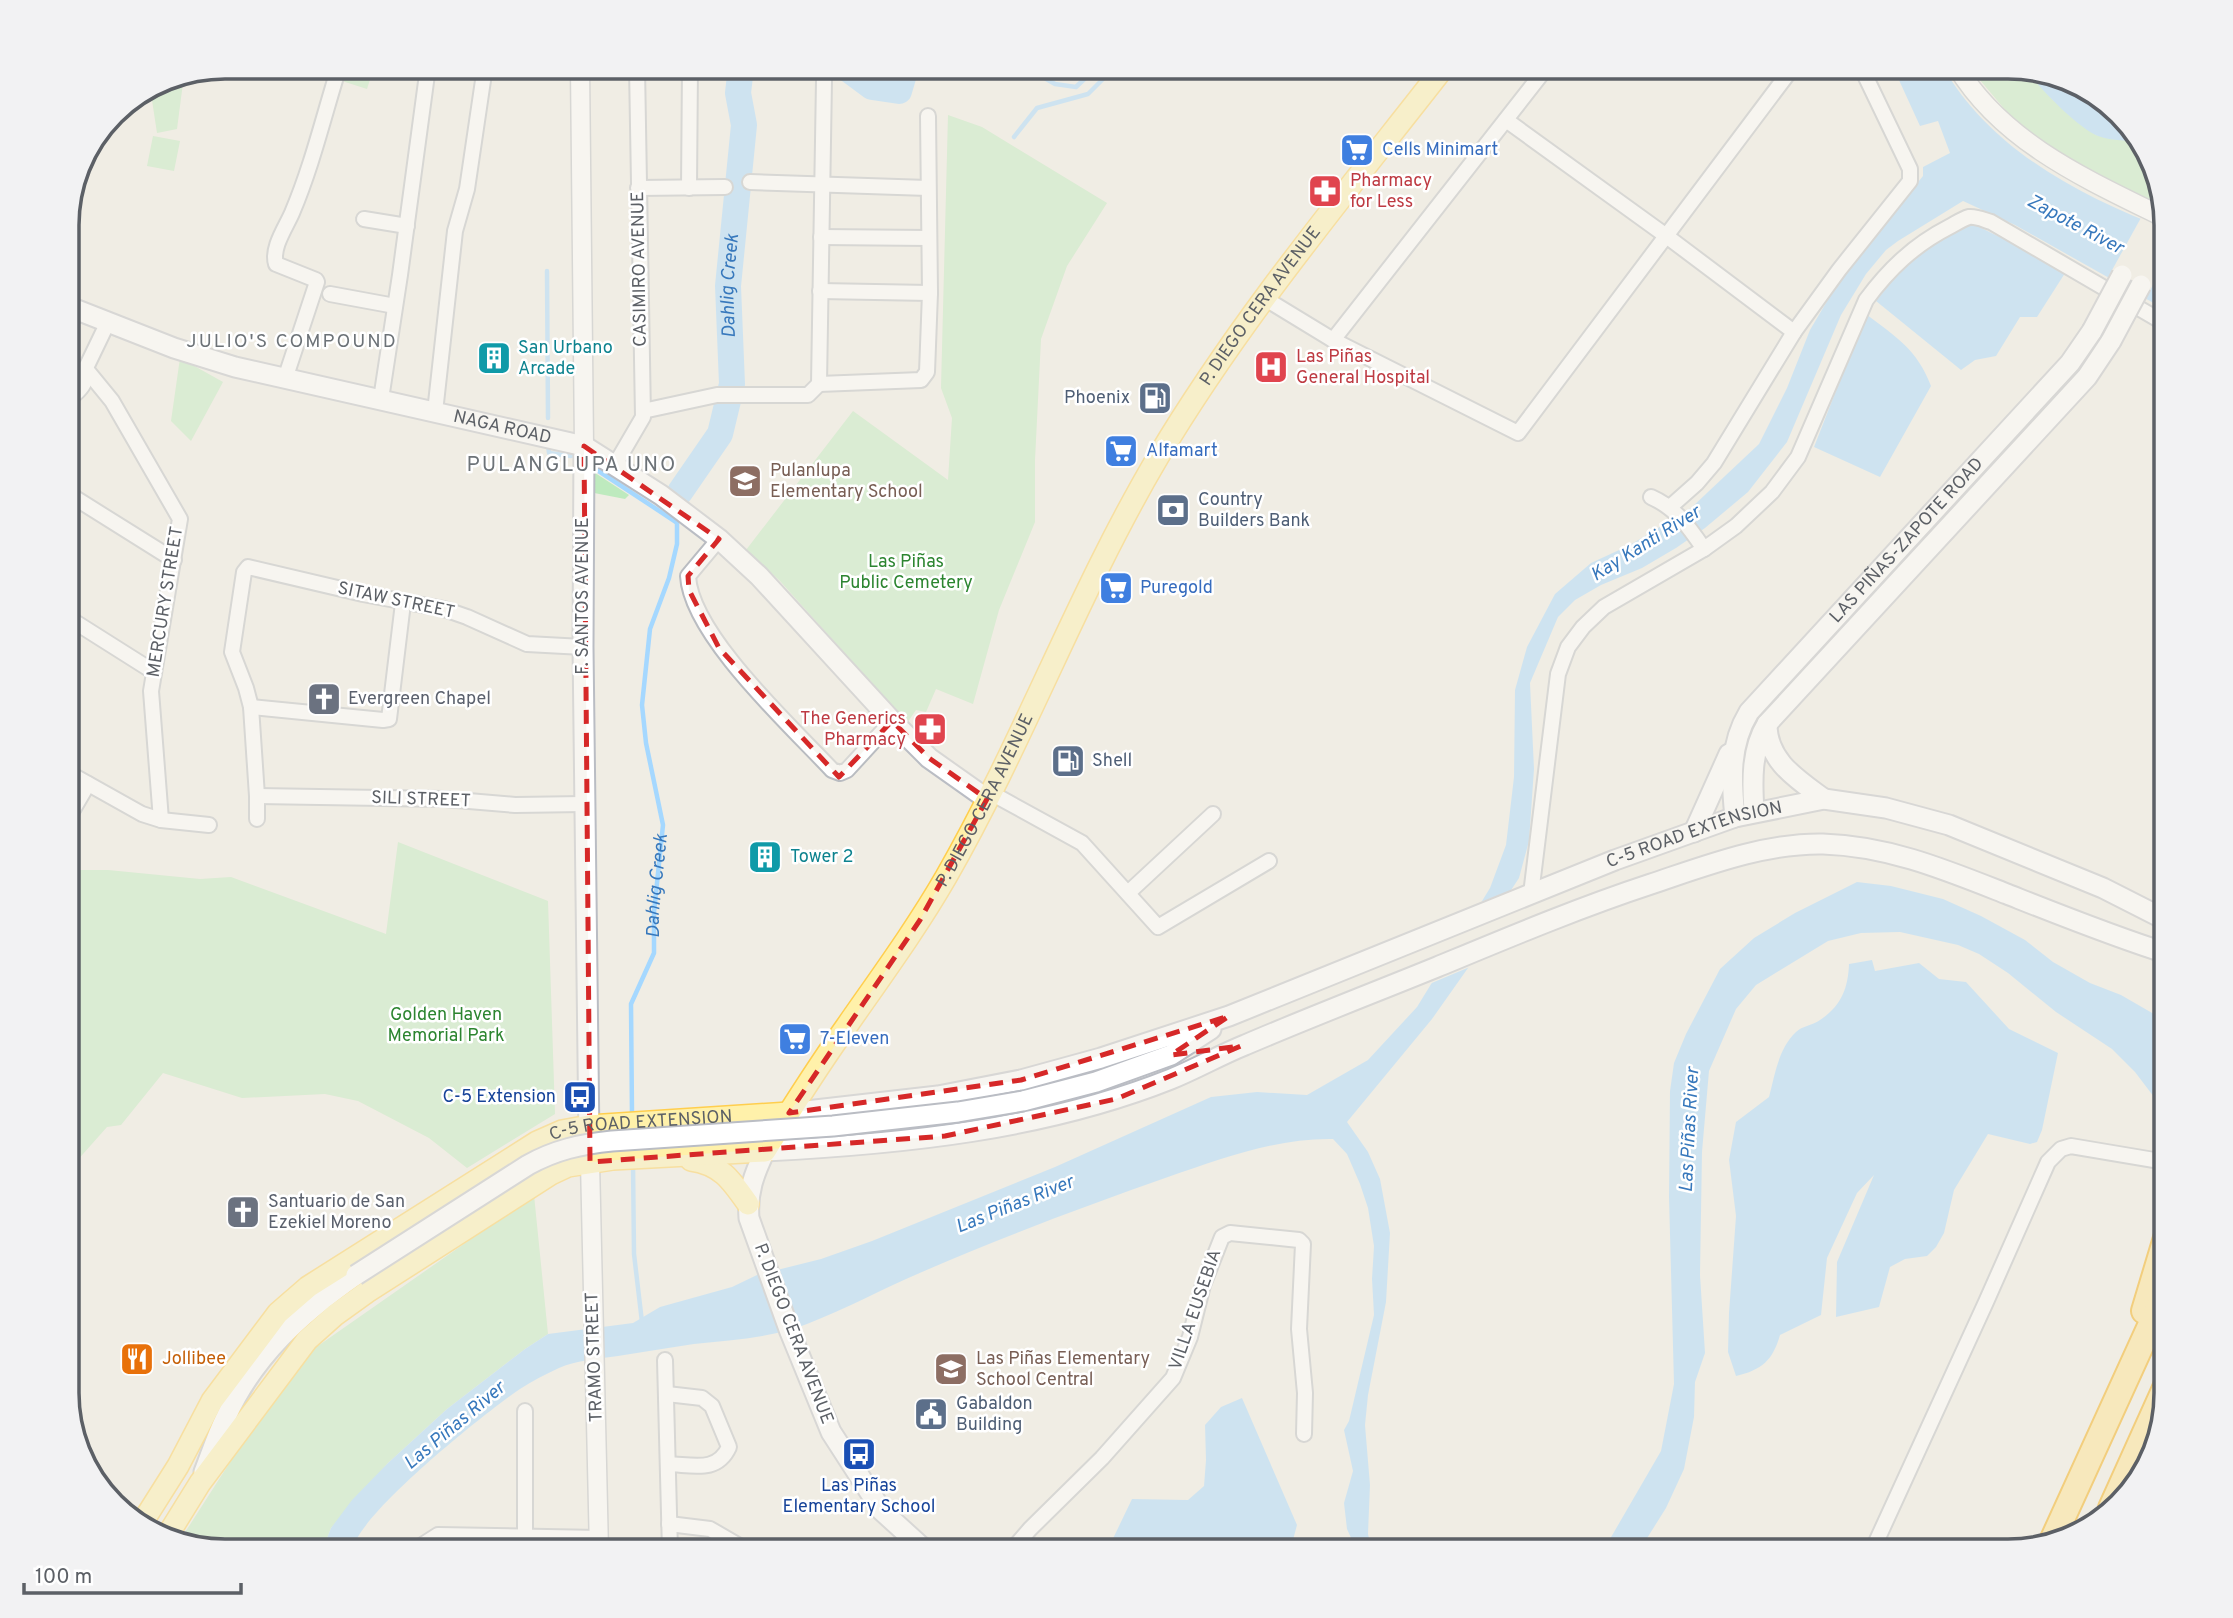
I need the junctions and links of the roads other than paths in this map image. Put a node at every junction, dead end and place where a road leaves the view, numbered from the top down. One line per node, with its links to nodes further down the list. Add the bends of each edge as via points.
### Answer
1 (336, 79): 40 (street, via 296,204 274,254 276,264 317,282)
2 (426, 79): 23 (street)
3 (483, 79): 45 (street, via 467,189 455,231)
4 (580, 79): 46 (street, F. SANTOS AVENUE)
5 (637, 79): 18 (street, CASIMIRO AVENUE)
6 (691, 79): 19 (street)
7 (1434, 79): 32 (main road, P. DIEGO CERA AVENUE)
8 (1537, 79): 14 (street)
9 (1783, 79): 24 (street)
10 (1867, 79): 37 (street, via 1910,169 1910,181)
11 (1967, 79): 21 (street, via 2008,126 2035,147)
12 (824, 80): 16 (street)
13 (928, 116): 20 (street)
14 (1506, 120): 24 (street); 38 (street)
15 (750, 181): 16 (street)
16 (822, 184): 20 (street); 25 (street)
17 (725, 187): 19 (street)
18 (638, 188): 19 (street); 44 (street, CASIMIRO AVENUE)
19 (689, 188)
20 (929, 188): 26 (street)
21 (2154, 212)
22 (364, 219): 23 (street)
23 (407, 226): 33 (street)
24 (1665, 235): 37 (street); 38 (street, via 1518,433)
25 (821, 237): 26 (street); 29 (street)
26 (929, 238): 30 (street)
27 (2122, 275): 61 (main road, LAS PIÑAS-ZAPOTE ROAD, bridge, via 2070,363 1763,693)
28 (2141, 285): 60 (main road, LAS PIÑAS-ZAPOTE ROAD, bridge, via 2087,377)
29 (820, 291): 30 (street); 41 (street)
30 (930, 293): 41 (street, via 928,372 921,380)
31 (330, 294): 33 (street)
32 (1264, 298): 38 (street); 65 (main road, P. DIEGO CERA AVENUE, via 1168,441 1122,521)
33 (395, 306): 43 (street)
34 (79, 311): 36 (main road, NAGA ROAD)
35 (2154, 317): 52 (street, via 1991,222 1970,217 1960,221 1908,252 1878,283 1866,300 1798,457 1772,492 1736,526)
36 (108, 322): 39 (street); 40 (main road, NAGA ROAD, via 174,348)
37 (1794, 332): 50 (street, via 1714,463)
38 (1333, 340)
39 (84, 372): 42 (street); 53 (street, MERCURY STREET, via 112,401 180,519)
40 (285, 379): 43 (main road, NAGA ROAD)
41 (819, 384): 44 (street, via 808,395 717,395)
42 (79, 393)
43 (381, 399): 45 (main road, NAGA ROAD)
44 (643, 411): 47 (street, CASIMIRO AVENUE)
45 (435, 412): 46 (main road, NAGA ROAD)
46 (584, 446): 47 (main road, NAGA ROAD); 56 (main road, F. SANTOS AVENUE)
47 (615, 465): 51 (main road, NAGA ROAD)
48 (1651, 497): 50 (street)
49 (79, 500): 53 (street)
50 (1674, 511): 52 (street)
51 (719, 539): 59 (main road, NAGA ROAD, via 760,576); 59 (street, via 688,576 689,590 719,648 832,770 847,770)
52 (1701, 546): 78 (street, via 1604,607 1568,647 1558,674)
53 (174, 559): 57 (street, MERCURY STREET)
54 (403, 603): 56 (street, SITAW STREET, via 444,609 527,644); 58 (street, via 389,719); 58 (street, SITAW STREET, via 248,567 243,572 232,652)
55 (79, 625): 57 (street)
56 (583, 647): 68 (main road, F. SANTOS AVENUE)
57 (154, 672): 73 (street, MERCURY STREET, via 151,700)
58 (251, 707): 64 (street)
59 (892, 721): 65 (main road, NAGA ROAD, via 929,758)
60 (1767, 724): 67 (main road, via 1768,743 1778,761); 69 (main road, LAS PIÑAS-ZAPOTE ROAD, via 1753,766)
61 (1736, 737): 71 (main road, LAS PIÑAS-ZAPOTE ROAD, via 1732,765); 75 (main road)
62 (79, 779): 63 (street)
63 (88, 784): 66 (street); 73 (street)
64 (257, 796): 68 (street, SILI STREET); 72 (street)
65 (989, 796): 77 (street, via 1082,843); 85 (main road, P. DIEGO CERA AVENUE, via 920,920)
66 (79, 799)
67 (1824, 799): 69 (main road, C-5 ROAD EXTENSION); 79 (main road, C-5 ROAD EXTENSION, via 1886,808 1949,825)
68 (584, 804): 86 (main road, F. SANTOS AVENUE)
69 (1754, 811): 71 (main road, C-5 ROAD EXTENSION)
70 (1213, 814): 77 (street)
71 (1735, 817): 75 (main road, C-5 ROAD EXTENSION)
72 (257, 819)
73 (161, 820): 74 (street)
74 (208, 825)
75 (1694, 832): 78 (main road, C-5 ROAD EXTENSION)
76 (1269, 861): 77 (street, via 1160,927)
77 (1128, 893)
78 (1525, 896): 80 (main road); 82 (main road, C-5 ROAD EXTENSION)
79 (2154, 914)
80 (1542, 925): 81 (main road, C-5 ROAD EXTENSION, via 1625,892 1741,856 1787,846 1850,845 1908,856); 83 (main road, C-5 ROAD EXTENSION)
81 (2154, 949)
82 (1229, 1016): 84 (main road, C-5 ROAD EXTENSION); 85 (main road, C-5 ROAD EXTENSION, via 1021,1080 938,1096)
83 (1241, 1046): 84 (main road, C-5 ROAD EXTENSION); 87 (main road, C-5 ROAD EXTENSION, via 1173,1079 1073,1111 946,1136)
84 (1171, 1055): 98 (main road, C-5 ROAD EXTENSION, bridge, via 1096,1082 1023,1101 891,1121 571,1147 528,1165 304,1313 251,1375)
85 (789, 1113): 86 (main road, C-5 ROAD EXTENSION); 87 (main road, P. DIEGO CERA AVENUE)
86 (589, 1126): 90 (main road, F. SANTOS AVENUE); 102 (main road, C-5 ROAD EXTENSION, via 537,1142 308,1287 278,1313 248,1350 212,1401)
87 (765, 1151): 88 (main road, C-5 ROAD EXTENSION); 91 (main road, P. DIEGO CERA AVENUE, via 751,1182)
88 (668, 1157): 90 (main road, C-5 ROAD EXTENSION); 91 (main road, via 713,1165)
89 (2154, 1160): 117 (street, via 2079,1146 2061,1149 2048,1162)
90 (590, 1162): 103 (main road, C-5 ROAD EXTENSION, via 551,1174 335,1315 307,1340); 112 (street, TRAMO STREET)
91 (748, 1204): 115 (main road, P. DIEGO CERA AVENUE, via 764,1262 822,1414 882,1511)
92 (2154, 1277): 95 (highway)
93 (2154, 1317): 95 (highway)
94 (665, 1360): 96 (street)
95 (2118, 1393): 108 (highway)
96 (667, 1394): 101 (street); 101 (street, via 702,1398 712,1406 729,1447 713,1465)
97 (525, 1411): 109 (street)
98 (226, 1415): 102 (main road, C-5 ROAD EXTENSION); 103 (main road, C-5 ROAD EXTENSION)
99 (2152, 1418): 104 (highway)
100 (1304, 1434): 116 (street, VILLA EUSEBIA, via 1306,1393 1299,1329 1303,1244 1226,1234 1203,1285 1190,1337 1173,1378)
101 (668, 1464): 106 (street)
102 (178, 1465): 105 (main road, C-5 ROAD EXTENSION)
103 (200, 1483): 107 (main road, C-5 ROAD EXTENSION)
104 (2122, 1485)
105 (147, 1516)
106 (670, 1524): 113 (street); 114 (street, via 710,1529)
107 (171, 1528)
108 (2057, 1530)
109 (525, 1536): 110 (street, via 438,1535); 111 (street)
110 (432, 1539)
111 (550, 1539)
112 (599, 1539)
113 (670, 1539)
114 (727, 1539)
115 (912, 1539)
116 (1022, 1539)
117 (1878, 1539)

